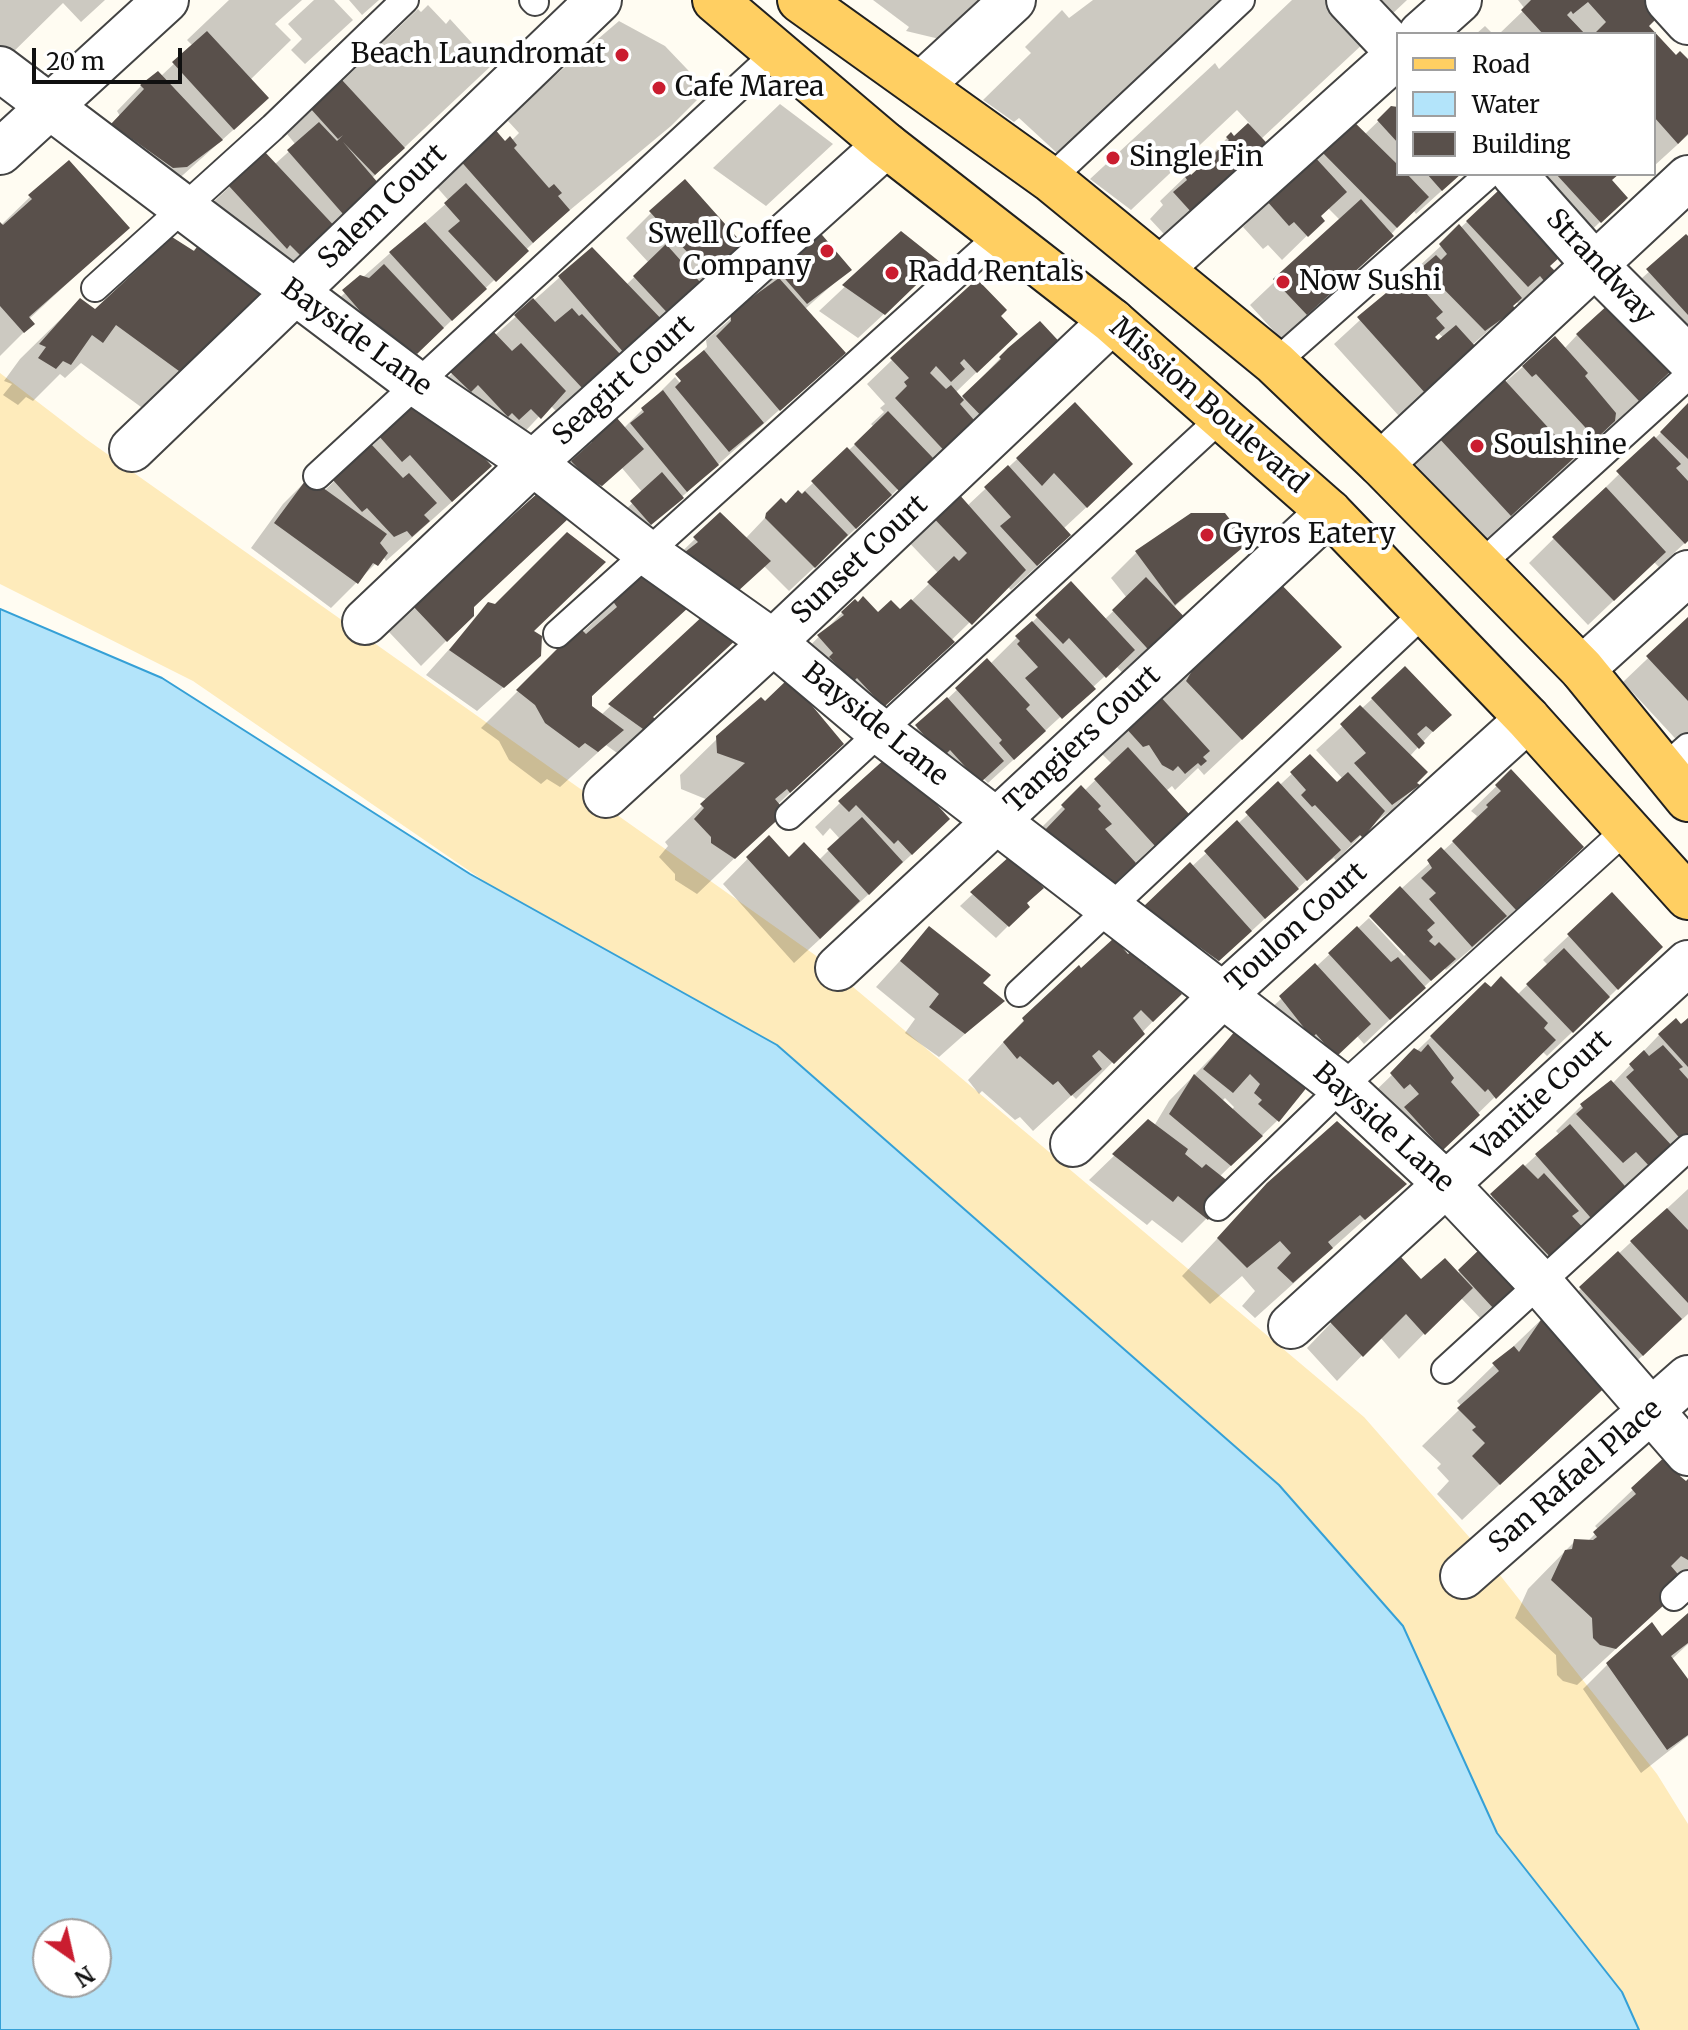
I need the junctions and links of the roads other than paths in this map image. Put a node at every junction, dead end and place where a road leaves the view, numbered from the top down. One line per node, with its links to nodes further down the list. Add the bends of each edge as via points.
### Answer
1 (166, 0): 18 (street)
2 (405, 0): 25 (lane)
3 (599, 0): 30 (street, Salem Court)
4 (715, 0): 13 (main road, Mission Boulevard)
5 (1013, 0): 17 (street)
6 (1241, 0): 24 (lane)
7 (1349, 0): 14 (street)
8 (1459, 0): 12 (street)
9 (1668, 0): 11 (street)
10 (811, 3): 17 (main road)
11 (1688, 22)
12 (1423, 32)
13 (778, 51): 19 (main road, Mission Boulevard); 35 (lane)
14 (1396, 51)
15 (1396, 55): 28 (street)
16 (0, 69): 18 (street, Bayside Lane)
17 (921, 85): 24 (main road)
18 (49, 105): 20 (street); 25 (street, Bayside Lane)
19 (886, 145): 26 (main road, Mission Boulevard); 38 (street, Seagirt Court)
20 (0, 152)
21 (1487, 176): 33 (lane)
22 (1516, 176): 27 (street, Strandway)
23 (1688, 178): 27 (street)
24 (1050, 179): 28 (main road)
25 (185, 208): 29 (lane); 30 (street, Bayside Lane)
26 (1001, 234): 31 (main road, Mission Boulevard); 42 (lane)
27 (1594, 264): 32 (street, Strandway); 39 (street)
28 (1161, 268): 33 (main road)
29 (95, 288)
30 (295, 293): 35 (street, Bayside Lane); 37 (street, Salem Court)
31 (1112, 321): 36 (main road, Mission Boulevard); 48 (street, Sunset Court)
32 (1688, 358)
33 (1275, 363): 39 (main road)
34 (1688, 376): 43 (lane)
35 (417, 384): 38 (street, Bayside Lane); 40 (lane)
36 (1221, 418): 41 (main road, Mission Boulevard); 51 (lane)
37 (132, 449)
38 (533, 463): 42 (street, Bayside Lane); 46 (street, Seagirt Court)
39 (1381, 464): 43 (main road)
40 (317, 476)
41 (1329, 512): 45 (main road, Mission Boulevard); 55 (street, Tangiers Court)
42 (646, 552): 47 (lane); 48 (street, Bayside Lane)
43 (1481, 564): 49 (main road)
44 (1688, 573): 49 (street)
45 (1426, 611): 50 (main road, Mission Boulevard); 58 (lane)
46 (365, 622)
47 (557, 634)
48 (773, 642): 51 (street, Bayside Lane); 53 (street, Sunset Court)
49 (1582, 669): 52 (main road)
50 (1528, 719): 56 (main road, Mission Boulevard); 62 (street, Toulon Court)
51 (880, 732): 54 (lane); 55 (street, Bayside Lane)
52 (1680, 772)
53 (606, 795)
54 (789, 816)
55 (996, 820): 58 (street, Bayside Lane); 60 (street, Tangiers Court)
56 (1628, 828): 57 (main road, Mission Boulevard); 63 (lane)
57 (1688, 897)
58 (1111, 908): 61 (lane); 62 (street, Bayside Lane)
59 (1688, 963): 66 (street, Vanitie Court)
60 (838, 968)
61 (1019, 993)
62 (1224, 994): 63 (street, Bayside Lane); 64 (street, Toulon Court)
63 (1342, 1087): 66 (street, Bayside Lane); 67 (lane)
64 (1073, 1144)
65 (1688, 1148): 68 (lane)
66 (1447, 1185): 68 (street, Bayside Lane); 69 (street, Vanitie Court)
67 (1218, 1207)
68 (1540, 1283): 70 (lane); 72 (street, Bayside Lane)
69 (1291, 1326)
70 (1445, 1370)
71 (1688, 1378): 72 (street, San Rafael Place)
72 (1653, 1411): 73 (street, Bayside Lane); 74 (street, San Rafael Place)
73 (1688, 1453)
74 (1463, 1576)

